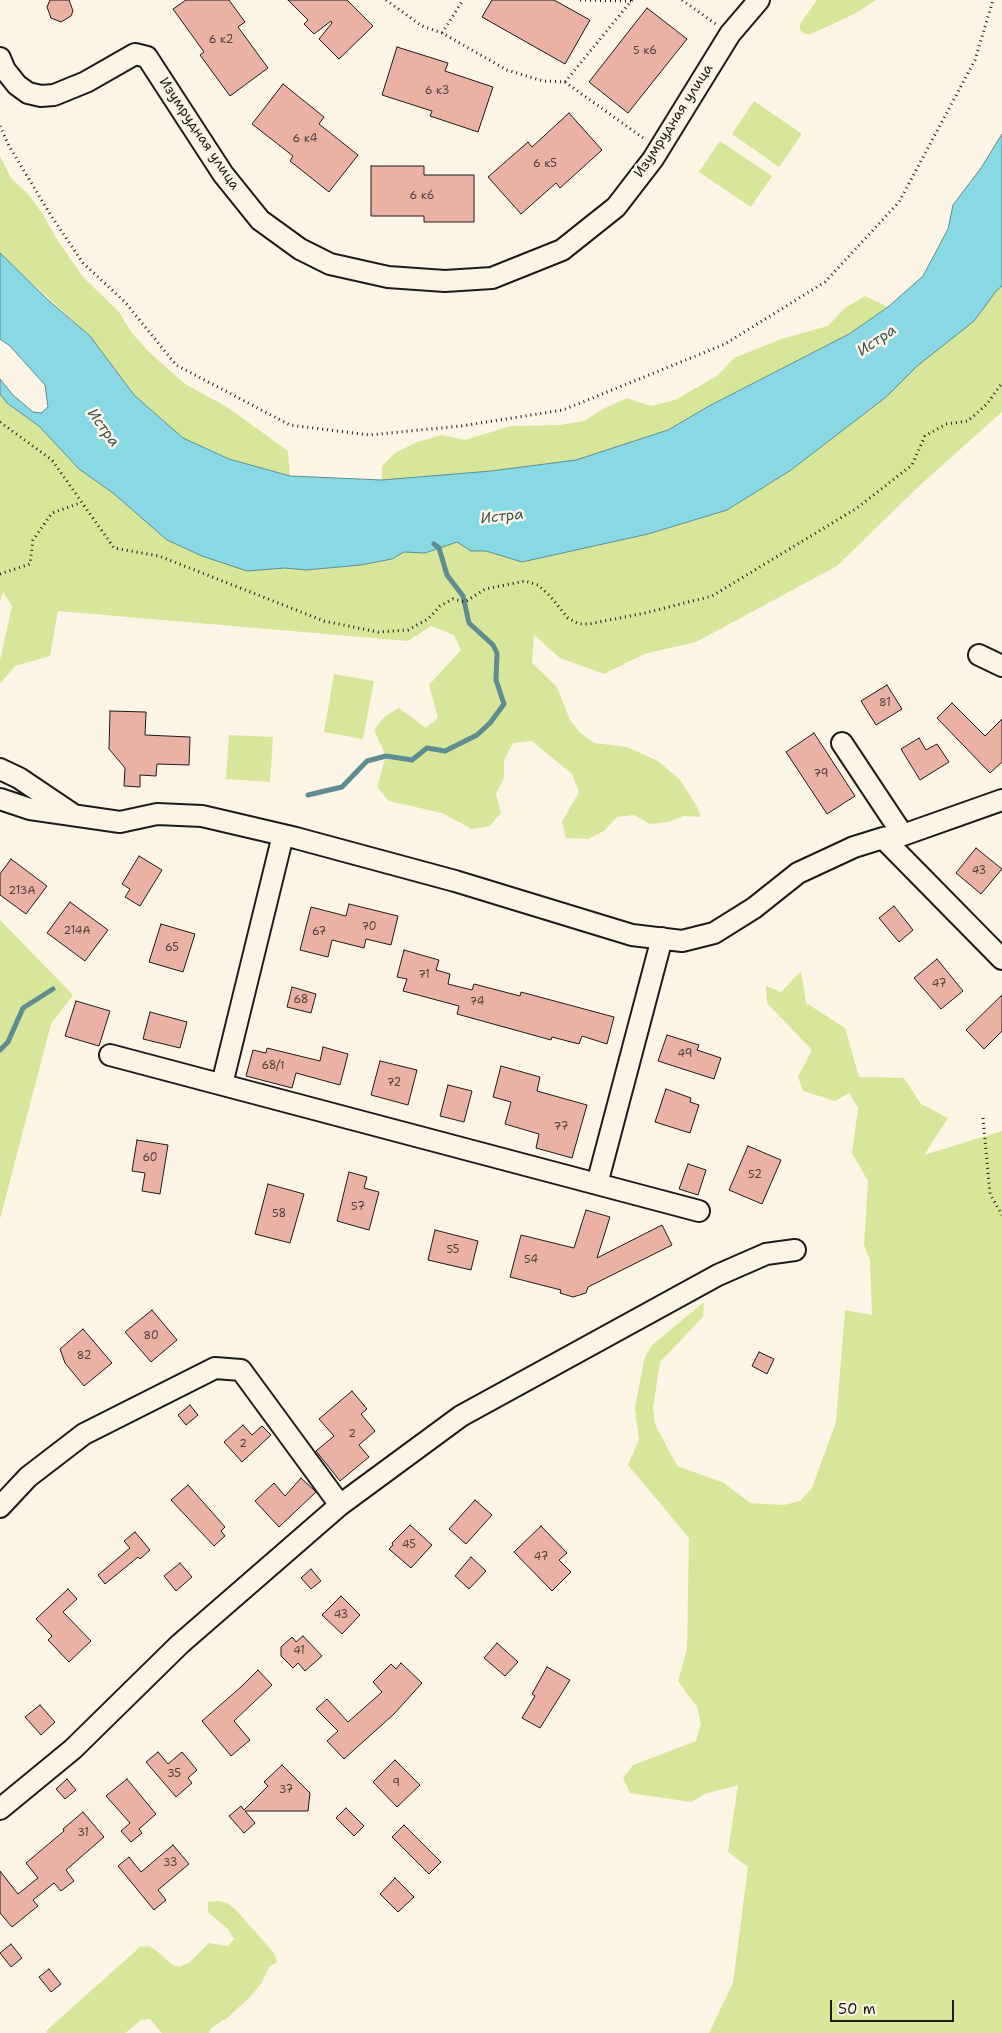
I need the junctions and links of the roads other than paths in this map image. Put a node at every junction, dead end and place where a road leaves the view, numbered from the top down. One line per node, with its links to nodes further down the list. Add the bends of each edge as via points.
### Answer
1 (759, 0): 2 (street, Изумрудная улица, via 730,34 659,150 616,206 562,250 492,278 445,281 388,277 330,264 300,249 260,220 222,174 147,57 135,54 86,82 54,95 41,96 17,85)
2 (0, 58)
3 (979, 655): 4 (street)
4 (1002, 666)
5 (842, 743): 11 (street)
6 (0, 768): 9 (street)
7 (0, 799): 9 (street, via 30,809)
8 (1002, 800): 11 (street)
9 (74, 816): 10 (street, via 120,822 157,814 202,816)
10 (283, 835): 13 (street, via 455,881 632,935); 16 (street)
11 (903, 835): 12 (street)
12 (883, 838): 13 (street, via 854,847 798,873 754,908 714,932 682,940); 14 (street)
13 (662, 938): 17 (street)
14 (1002, 959)
15 (110, 1055): 16 (street)
16 (222, 1084): 17 (street)
17 (597, 1184): 18 (street)
18 (699, 1211)
19 (795, 1250): 20 (street, via 766,1254 718,1274 462,1416)
20 (340, 1504): 21 (street, via 241,1370 215,1368 84,1434 28,1477); 22 (street, via 180,1644 73,1749)
21 (0, 1507)
22 (0, 1809)

